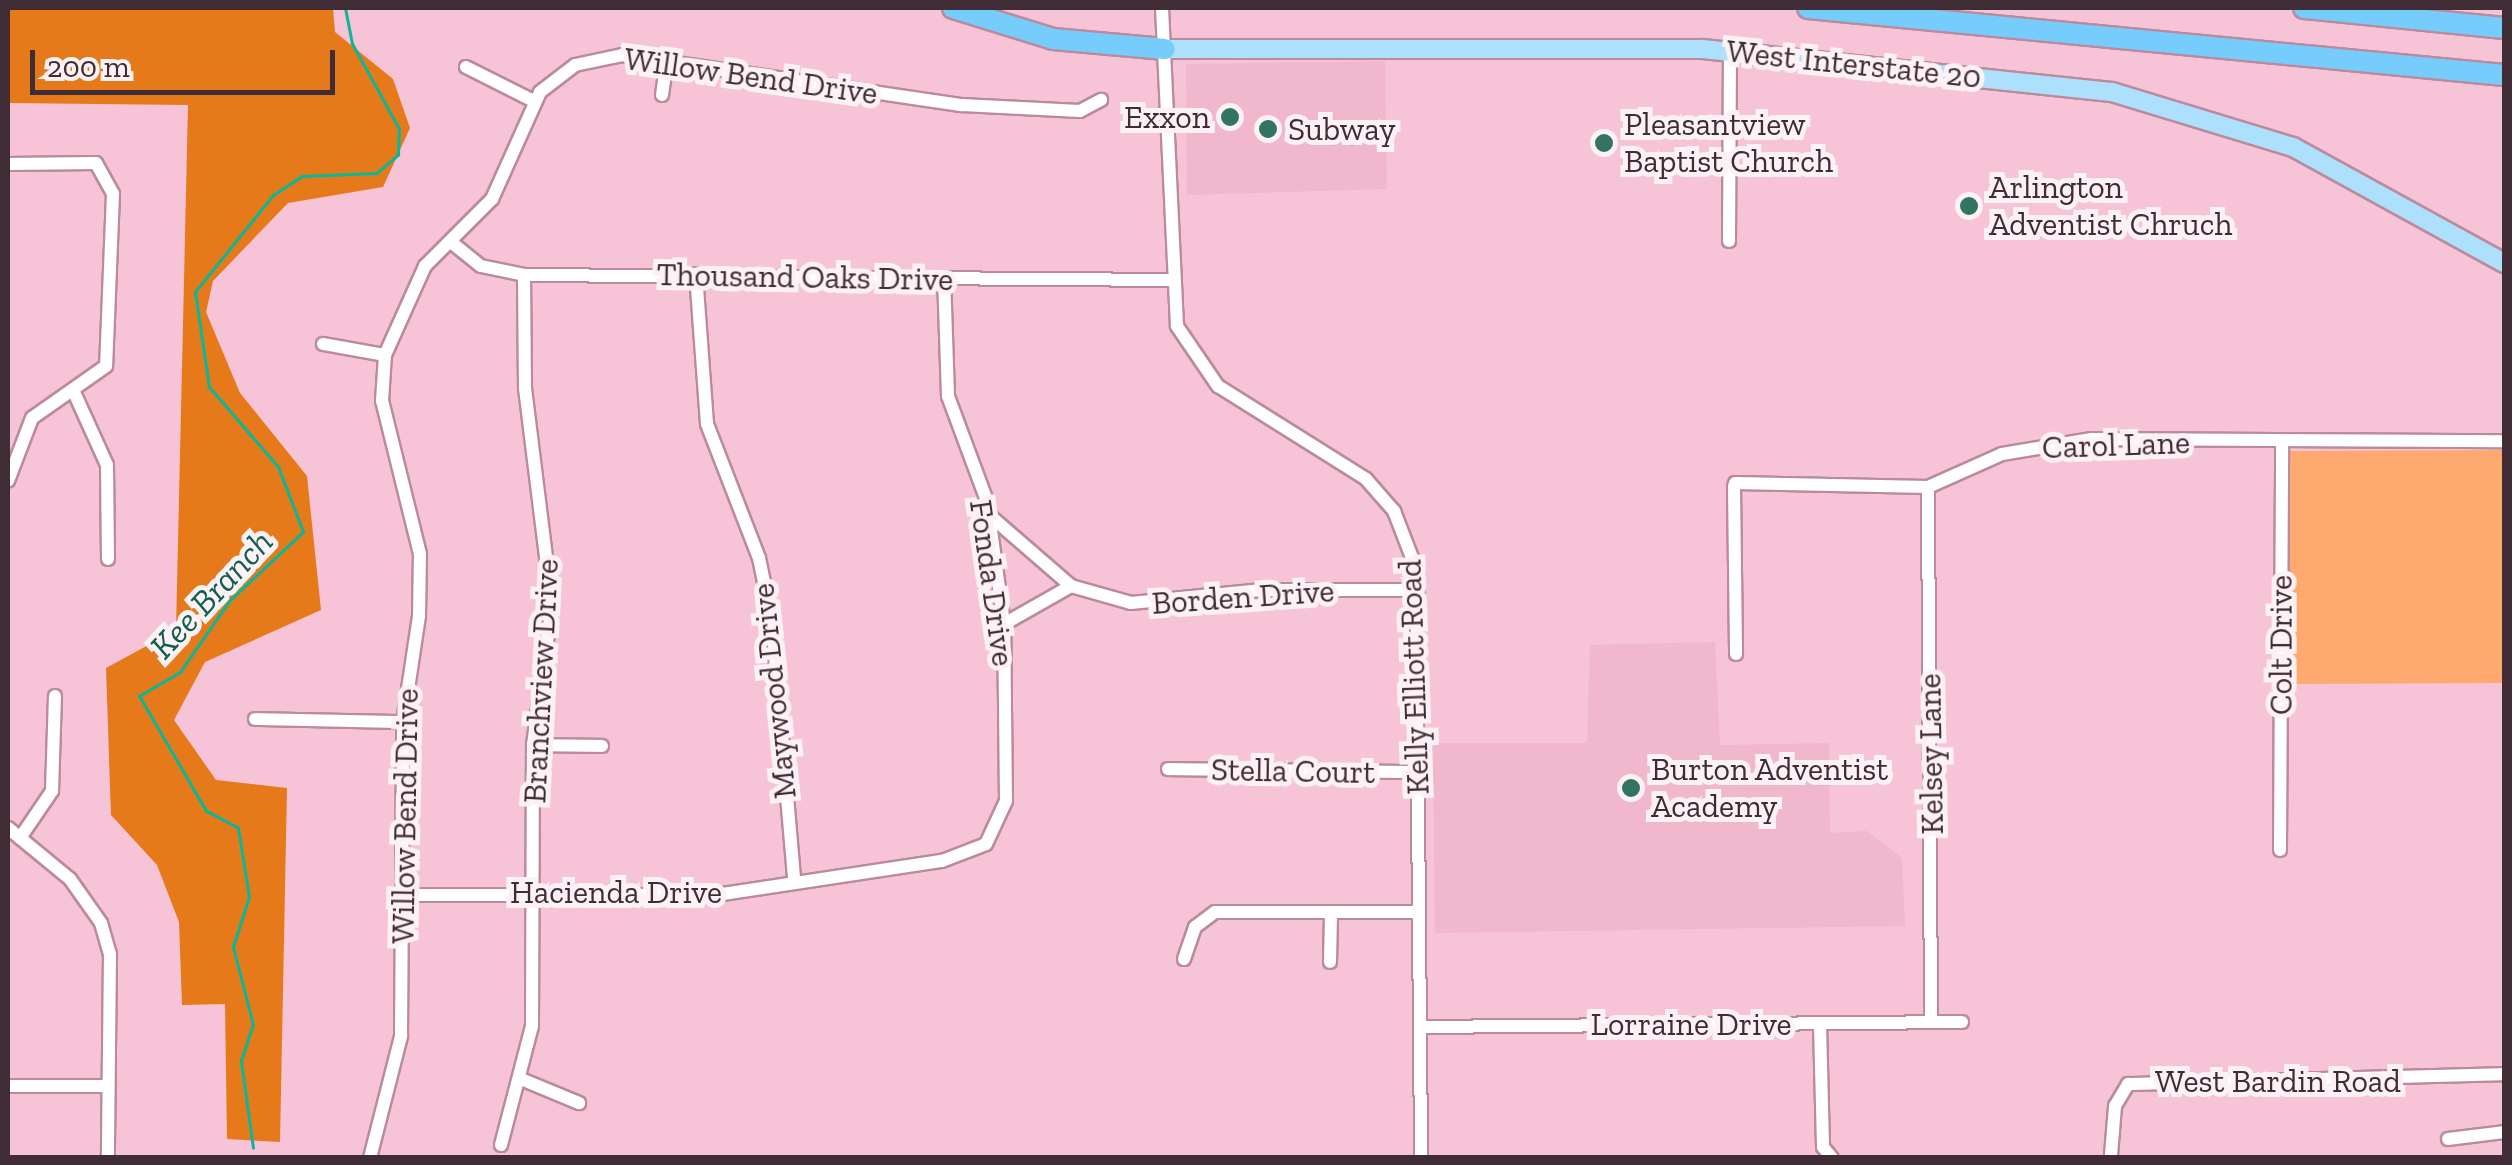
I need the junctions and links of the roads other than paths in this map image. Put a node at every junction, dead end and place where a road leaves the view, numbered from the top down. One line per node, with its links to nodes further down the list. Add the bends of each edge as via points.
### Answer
1 (953, 8): 6 (highway, via 1053,39)
2 (1162, 8): 6 (street, Kelly Elliott Road)
3 (1808, 8): 10 (highway)
4 (2304, 8): 5 (highway)
5 (2504, 28)
6 (1165, 49): 7 (main road, West Interstate 20); 21 (street, Kelly Elliott Road)
7 (1730, 51): 16 (street); 17 (main road, West Interstate 20, via 2154,100 2293,148)
8 (667, 61): 11 (street); 12 (street, Willow Bend Drive, via 962,105 1080,111); 13 (street, Willow Bend Drive, via 622,55 575,65)
9 (466, 67): 13 (street)
10 (2504, 75)
11 (662, 95)
12 (1101, 100)
13 (534, 102): 15 (street, Willow Bend Drive, via 492,199)
14 (8, 164): 24 (street, via 106,169 111,344 106,366)
15 (451, 242): 19 (street, Thousand Oaks Drive, via 481,266); 23 (street, Willow Bend Drive, via 411,286)
16 (1729, 242)
17 (2504, 263)
18 (696, 274): 19 (street, Thousand Oaks Drive); 20 (street, Thousand Oaks Drive); 46 (street, Maywood Drive, via 707,424 759,558 772,620)
19 (524, 275): 38 (street, Branchview Drive, via 524,389 559,605)
20 (944, 278): 21 (street, Thousand Oaks Drive); 29 (street, Fonda Drive, via 948,396)
21 (1168, 280): 32 (street, Kelly Elliott Road, via 1178,326 1203,372 1350,467 1394,511)
22 (324, 344): 23 (street)
23 (385, 355): 37 (street, Willow Bend Drive, via 382,401 420,554)
24 (73, 390): 27 (street, via 32,418); 30 (street, via 107,465)
25 (2282, 440): 26 (street, Carol Lane); 28 (street, Carol Lane, via 2043,445); 45 (street, Colt Drive)
26 (2504, 441)
27 (8, 481)
28 (1928, 487): 34 (street, Carol Lane, via 1735,485); 53 (street, Kelsey Lane)
29 (988, 514): 31 (street, Borden Drive); 33 (street, Fonda Drive)
30 (108, 559)
31 (1070, 586): 32 (street, Borden Drive, via 1159,606 1262,590); 33 (street)
32 (1418, 590): 41 (street, Kelly Elliott Road)
33 (1004, 624): 43 (street, Fonda Drive, via 1006,801)
34 (1736, 654)
35 (56, 696): 44 (street, via 52,790)
36 (255, 719): 37 (street)
37 (402, 722): 48 (street, Willow Bend Drive)
38 (534, 744): 39 (street); 47 (street, Branchview Drive)
39 (602, 746)
40 (1168, 769): 41 (street, Stella Court)
41 (1418, 772): 49 (street, Kelly Elliott Road)
42 (8, 828): 44 (street)
43 (996, 830): 46 (street, Hacienda Drive, via 976,853)
44 (20, 838): 60 (street, via 70,878 102,923 110,954)
45 (2280, 850)
46 (794, 878): 47 (street, Hacienda Drive, via 716,895)
47 (534, 892): 48 (street, Hacienda Drive); 58 (street, Branchview Drive)
48 (402, 895): 67 (street, Willow Bend Drive, via 401,1036)
49 (1419, 912): 50 (street); 56 (street, Kelly Elliott Road)
50 (1330, 913): 51 (street, via 1207,914); 52 (street)
51 (1184, 959)
52 (1330, 962)
53 (1931, 1022): 54 (street, Lorraine Drive); 55 (street, Lorraine Drive)
54 (1962, 1022)
55 (1820, 1024): 56 (street, Lorraine Drive); 69 (street, via 1823,1147)
56 (1420, 1027): 68 (street, Kelly Elliott Road)
57 (2504, 1074): 65 (street, West Bardin Road, via 2128,1084 2114,1106)
58 (521, 1079): 61 (street); 64 (street, Branchview Drive)
59 (8, 1086): 60 (street)
60 (108, 1086): 66 (street)
61 (579, 1103)
62 (2504, 1132): 63 (street)
63 (2448, 1139)
64 (501, 1145)
65 (2111, 1155)
66 (108, 1158)
67 (370, 1158)
68 (1421, 1158)
69 (1832, 1158)

